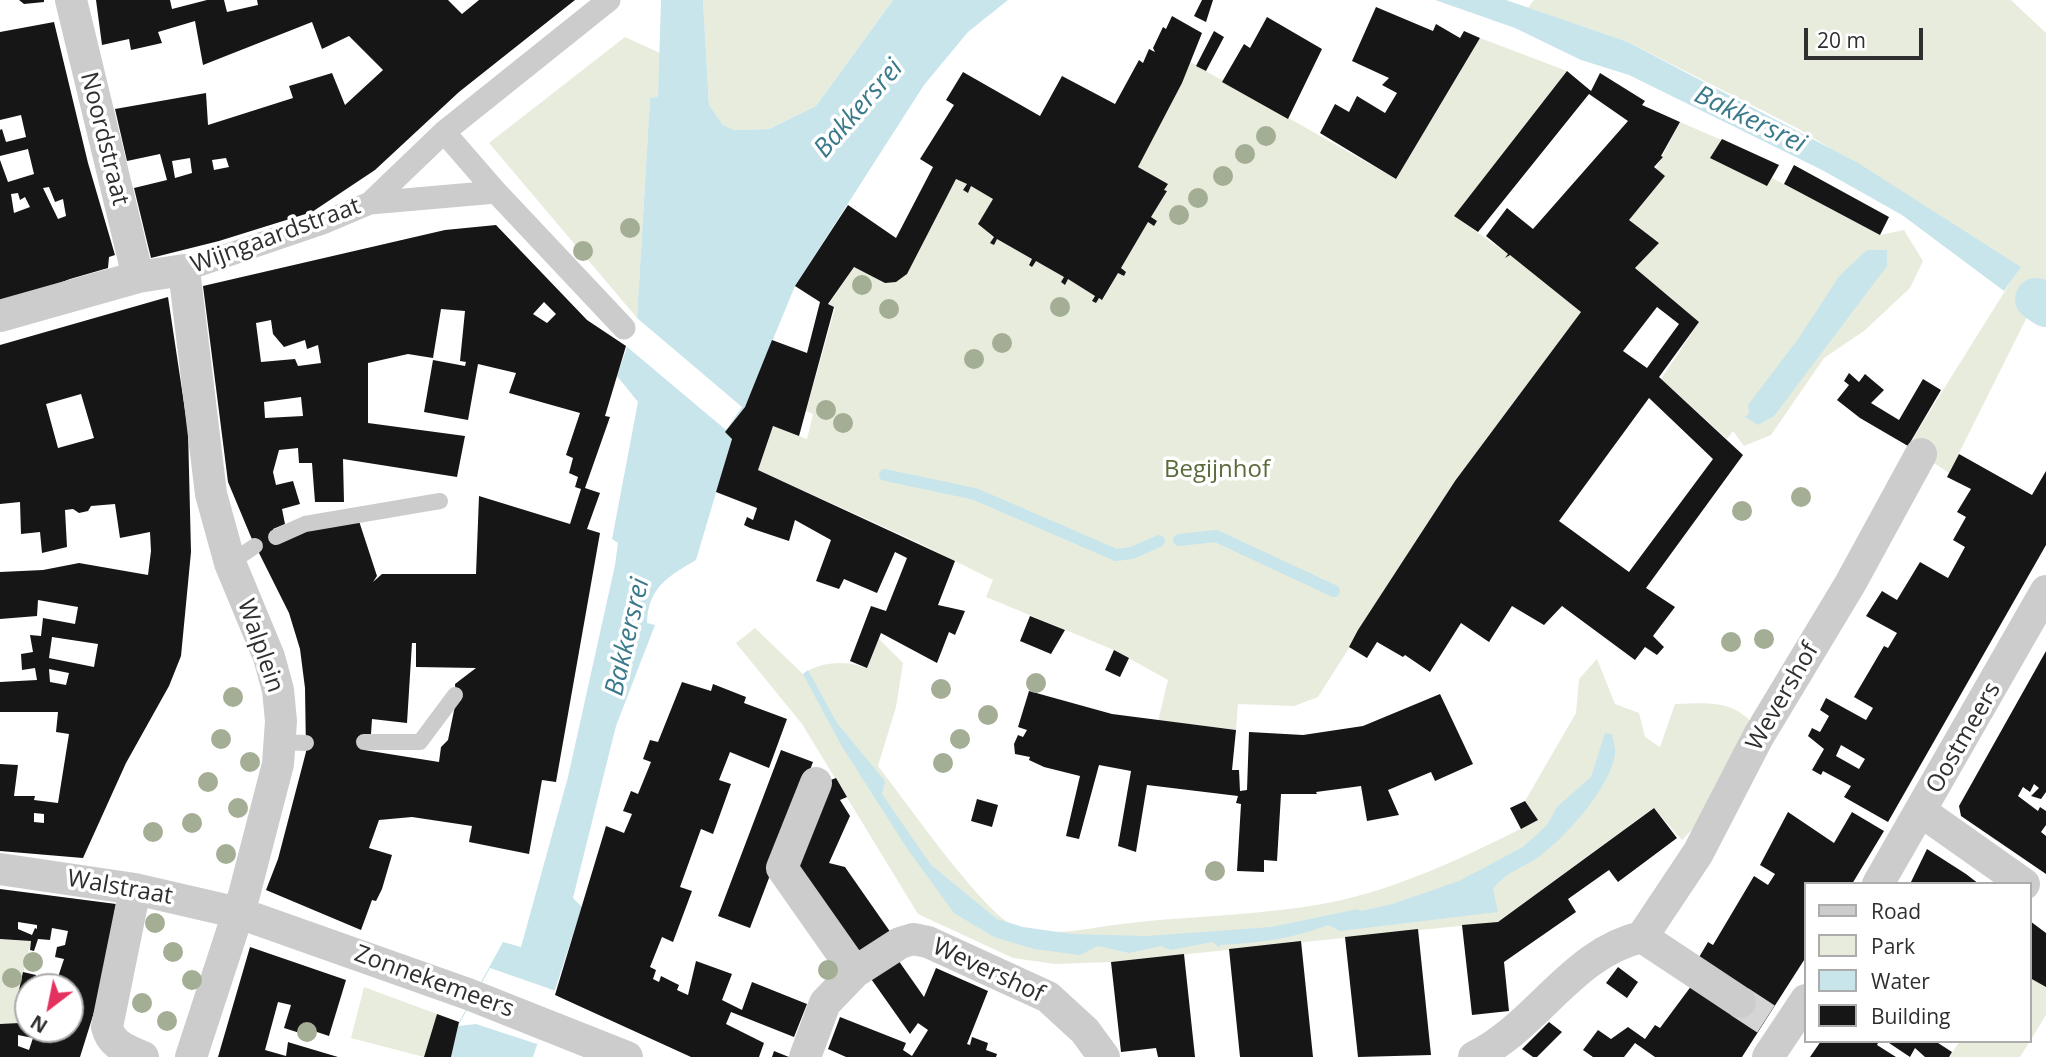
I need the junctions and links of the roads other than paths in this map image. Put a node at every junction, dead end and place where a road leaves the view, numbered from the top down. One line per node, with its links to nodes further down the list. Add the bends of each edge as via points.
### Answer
1 (71, 0): 7 (street, Noordstraat)
2 (609, 0): 3 (street, Wijngaardstraat)
3 (444, 132): 4 (street); 5 (street, Wijngaardstraat)
4 (496, 191): 5 (street); 9 (street)
5 (370, 203): 6 (street, Wijngaardstraat)
6 (184, 270): 7 (street, Wijngaardstraat); 22 (street, Walplein, via 211,494 243,554 281,721 293,743 278,764)
7 (138, 277): 8 (street, Wijngaardstraat)
8 (0, 316)
9 (624, 328)
10 (1921, 454): 23 (street, Wevershof, via 1758,737 1698,852)
11 (439, 501): 12 (lane, via 306,524)
12 (276, 537)
13 (2046, 591): 17 (street, Oostmeers)
14 (455, 695): 15 (lane, via 420,742)
15 (364, 742)
16 (816, 783): 24 (street, via 782,868)
17 (1922, 811): 19 (street, Oostmeers); 20 (street)
18 (0, 869): 21 (street, Walstraat)
19 (1879, 882)
20 (2021, 882)
21 (135, 889): 22 (street, Walstraat); 28 (street, via 107,1027 119,1046)
22 (239, 913): 29 (street, Walplein); 30 (street, Zonnekemeers, via 468,993)
23 (1643, 937): 25 (street); 33 (street, via 1618,942 1599,954 1511,1032)
24 (855, 972): 31 (street, Wevershof, via 825,1003); 32 (street, Wevershof, via 900,943 913,939 928,942 1048,997 1086,1031)
25 (1740, 1002)
26 (1804, 1002): 27 (street)
27 (1773, 1036)
28 (143, 1057)
29 (191, 1057)
30 (627, 1057)
31 (805, 1057)
32 (1104, 1057)
33 (1474, 1057)

